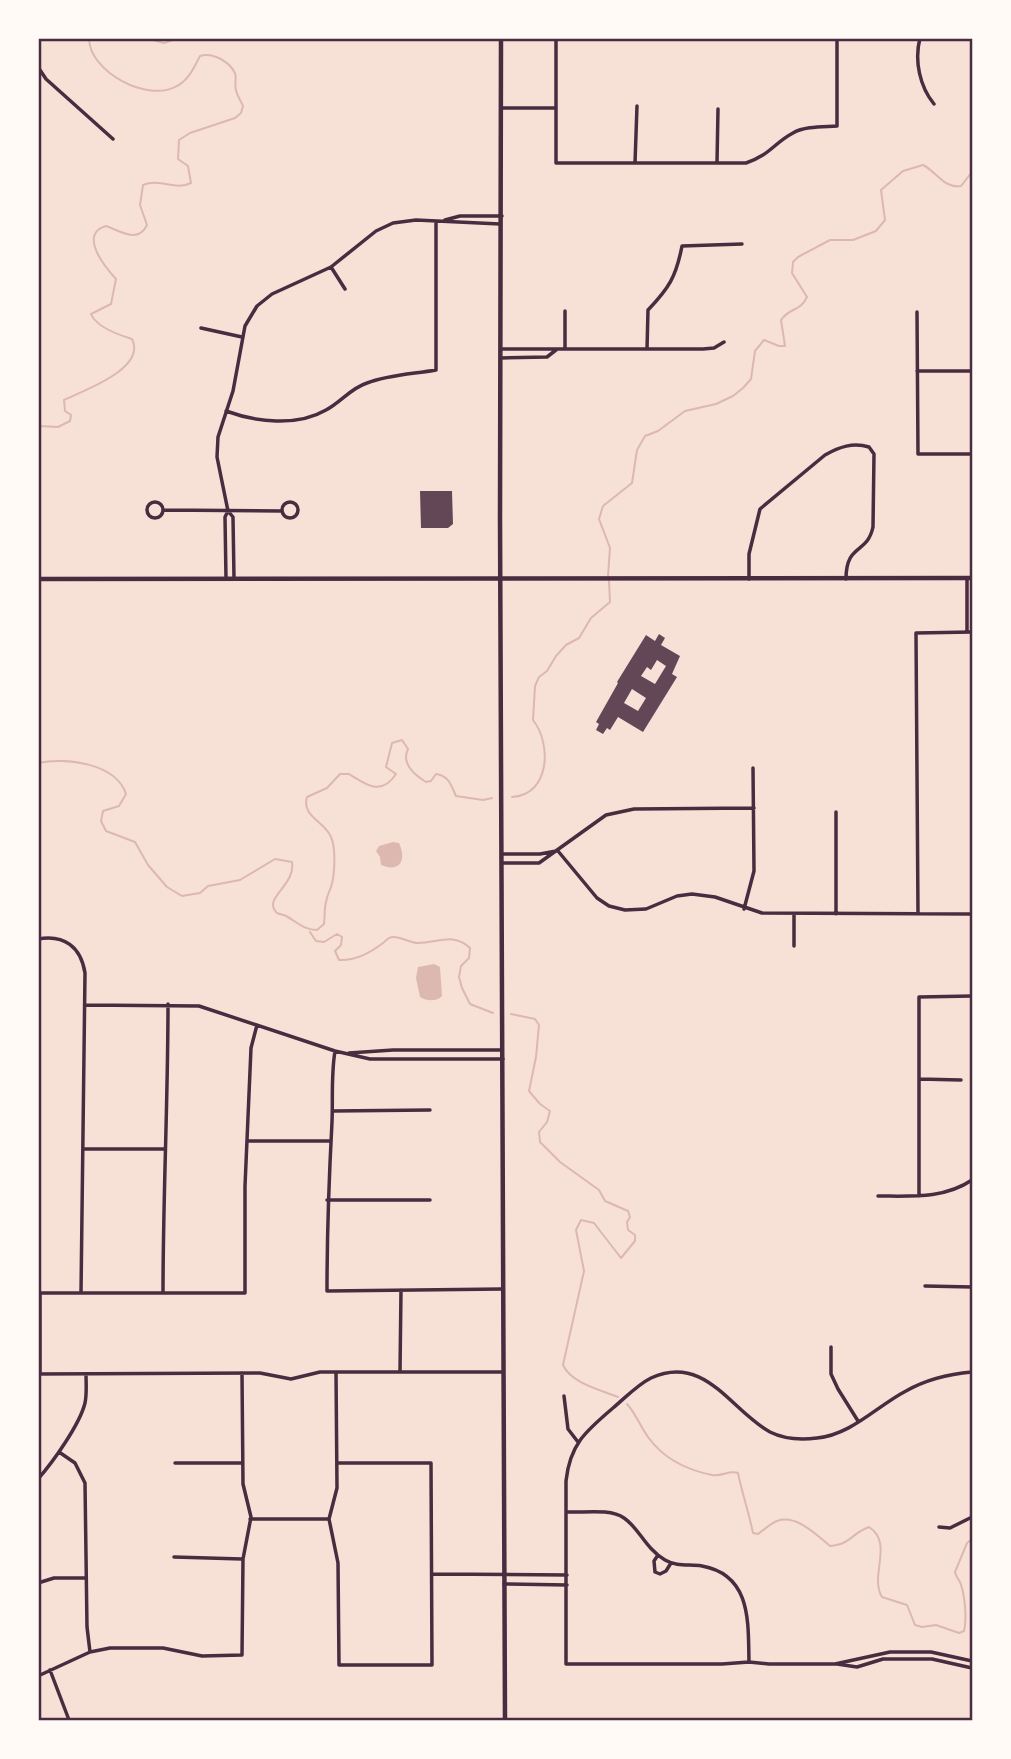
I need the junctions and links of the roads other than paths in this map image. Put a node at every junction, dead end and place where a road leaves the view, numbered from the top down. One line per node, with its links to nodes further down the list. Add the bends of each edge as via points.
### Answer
1 (501, 38): 8 (street)
2 (556, 38): 9 (street)
3 (837, 38): 13 (street, via 838,126 794,132 762,158 746,163)
4 (920, 38): 6 (street, via 919,72)
5 (38, 67): 11 (street)
6 (934, 104)
7 (637, 106): 12 (street)
8 (501, 108): 9 (street); 14 (street)
9 (556, 108): 12 (street, via 556,163)
10 (718, 109): 13 (street)
11 (113, 139)
12 (635, 163): 13 (street)
13 (717, 163)
14 (502, 216): 16 (street, via 460,216); 17 (street)
15 (436, 221): 16 (street); 19 (street, via 405,220 385,226); 33 (street, via 436,370 368,382 326,410 304,418 260,420)
16 (443, 221): 17 (street)
17 (502, 224): 26 (street)
18 (742, 244): 29 (street, via 682,246 668,290 648,310)
19 (331, 267): 20 (street); 24 (street, via 265,299 248,318)
20 (345, 289)
21 (565, 311): 28 (street)
22 (917, 312): 31 (street)
23 (201, 328): 24 (street)
24 (242, 337): 33 (street)
25 (724, 342): 29 (street, via 703,349)
26 (501, 349): 27 (street); 30 (street)
27 (558, 349): 28 (street); 30 (street, via 547,357)
28 (565, 349): 29 (street)
29 (647, 349)
30 (501, 358): 42 (street)
31 (918, 371): 32 (street); 34 (street, via 918,454)
32 (972, 371)
33 (226, 411): 36 (street, via 217,457)
34 (972, 454)
35 (163, 510): 35 (street, via 155,502 148,511 157,518); 36 (street)
36 (228, 510): 37 (street); 40 (street); 41 (street, via 233,517)
37 (282, 510): 37 (street, via 290,518 298,510 291,503)
38 (970, 578): 44 (street); 45 (street)
39 (38, 579): 40 (street)
40 (226, 579): 41 (street)
41 (234, 579): 42 (street)
42 (501, 579): 43 (street); 50 (street)
43 (749, 579): 44 (street); 44 (street, via 749,554 760,509 825,455 860,444 874,454 873,527 871,537 848,559)
44 (846, 579)
45 (970, 632): 55 (street, via 916,633)
46 (753, 768): 47 (street)
47 (754, 808): 49 (street, via 634,808 606,815); 52 (street, via 754,871)
48 (836, 812): 54 (street)
49 (558, 850): 50 (street); 51 (street, via 539,863); 52 (street, via 597,898 617,908 642,909 692,894)
50 (502, 854): 51 (street)
51 (502, 863): 63 (street)
52 (744, 909): 53 (street)
53 (794, 914): 54 (street); 58 (street)
54 (836, 914): 55 (street)
55 (918, 914): 56 (street)
56 (972, 914)
57 (38, 939): 61 (street, via 67,942 80,955)
58 (794, 946)
59 (972, 996): 67 (street, via 919,997)
60 (168, 1004): 61 (street); 62 (street, via 204,1007); 74 (street)
61 (85, 1005): 73 (street)
62 (257, 1025): 64 (street); 71 (street, via 251,1048)
63 (503, 1050): 65 (street); 66 (street)
64 (335, 1051): 65 (street); 69 (street)
65 (347, 1053): 66 (street, via 370,1059)
66 (503, 1059): 82 (street)
67 (919, 1079): 68 (street); 77 (street)
68 (961, 1080)
69 (333, 1111): 70 (street); 72 (street)
70 (430, 1111)
71 (247, 1141): 72 (street); 86 (street, via 245,1293)
72 (331, 1141): 78 (street)
73 (82, 1149): 74 (street); 85 (street)
74 (164, 1149): 86 (street)
75 (972, 1180): 77 (street, via 951,1191)
76 (878, 1196): 77 (street)
77 (919, 1196)
78 (327, 1200): 79 (street); 83 (street, via 327,1291)
79 (430, 1200)
80 (925, 1286): 81 (street)
81 (972, 1287)
82 (503, 1289): 83 (street); 88 (street)
83 (401, 1290): 90 (street)
84 (39, 1293): 85 (street); 93 (street)
85 (81, 1293): 86 (street)
86 (163, 1293)
87 (831, 1347): 96 (street, via 831,1374)
88 (503, 1371): 90 (street); 113 (street)
89 (335, 1372): 90 (street); 91 (street, via 291,1379); 101 (street)
90 (400, 1372)
91 (242, 1373): 94 (street); 100 (street)
92 (972, 1373): 96 (street, via 922,1383)
93 (39, 1374): 94 (street)
94 (86, 1374): 98 (street, via 85,1405)
95 (564, 1396): 97 (street, via 568,1429)
96 (858, 1421): 97 (street, via 825,1437 780,1436 707,1381 676,1372 642,1384)
97 (578, 1442): 103 (street, via 568,1464)
98 (59, 1452): 102 (street); 115 (street, via 75,1463 85,1483)
99 (174, 1463): 100 (street)
100 (243, 1463): 105 (street)
101 (337, 1463): 106 (street, via 338,1488); 112 (street, via 431,1463)
102 (38, 1479)
103 (566, 1512): 108 (street, via 612,1513 625,1518); 114 (street)
104 (972, 1517): 107 (street, via 950,1528)
105 (250, 1519): 106 (street); 110 (street)
106 (329, 1519): 112 (street, via 338,1563 339,1665 432,1665)
107 (939, 1527)
108 (658, 1555): 111 (street); 111 (street, via 655,1572 666,1571)
109 (174, 1558): 110 (street)
110 (243, 1559): 119 (street, via 242,1655 202,1656 163,1648)
111 (671, 1563): 121 (street, via 704,1567 732,1582 748,1614)
112 (432, 1574): 113 (street)
113 (504, 1574): 114 (street); 117 (street)
114 (567, 1574): 118 (street)
115 (86, 1578): 116 (street); 119 (street)
116 (38, 1583)
117 (504, 1584): 118 (street); 127 (street)
118 (567, 1585): 121 (street, via 566,1664)
119 (90, 1652): 124 (street)
120 (972, 1661): 122 (street, via 931,1652 890,1653)
121 (749, 1662): 122 (street)
122 (835, 1664): 123 (street, via 857,1667 883,1659 932,1659)
123 (972, 1668)
124 (50, 1670): 125 (street); 126 (street)
125 (38, 1676)
126 (69, 1720)
127 (505, 1720)

